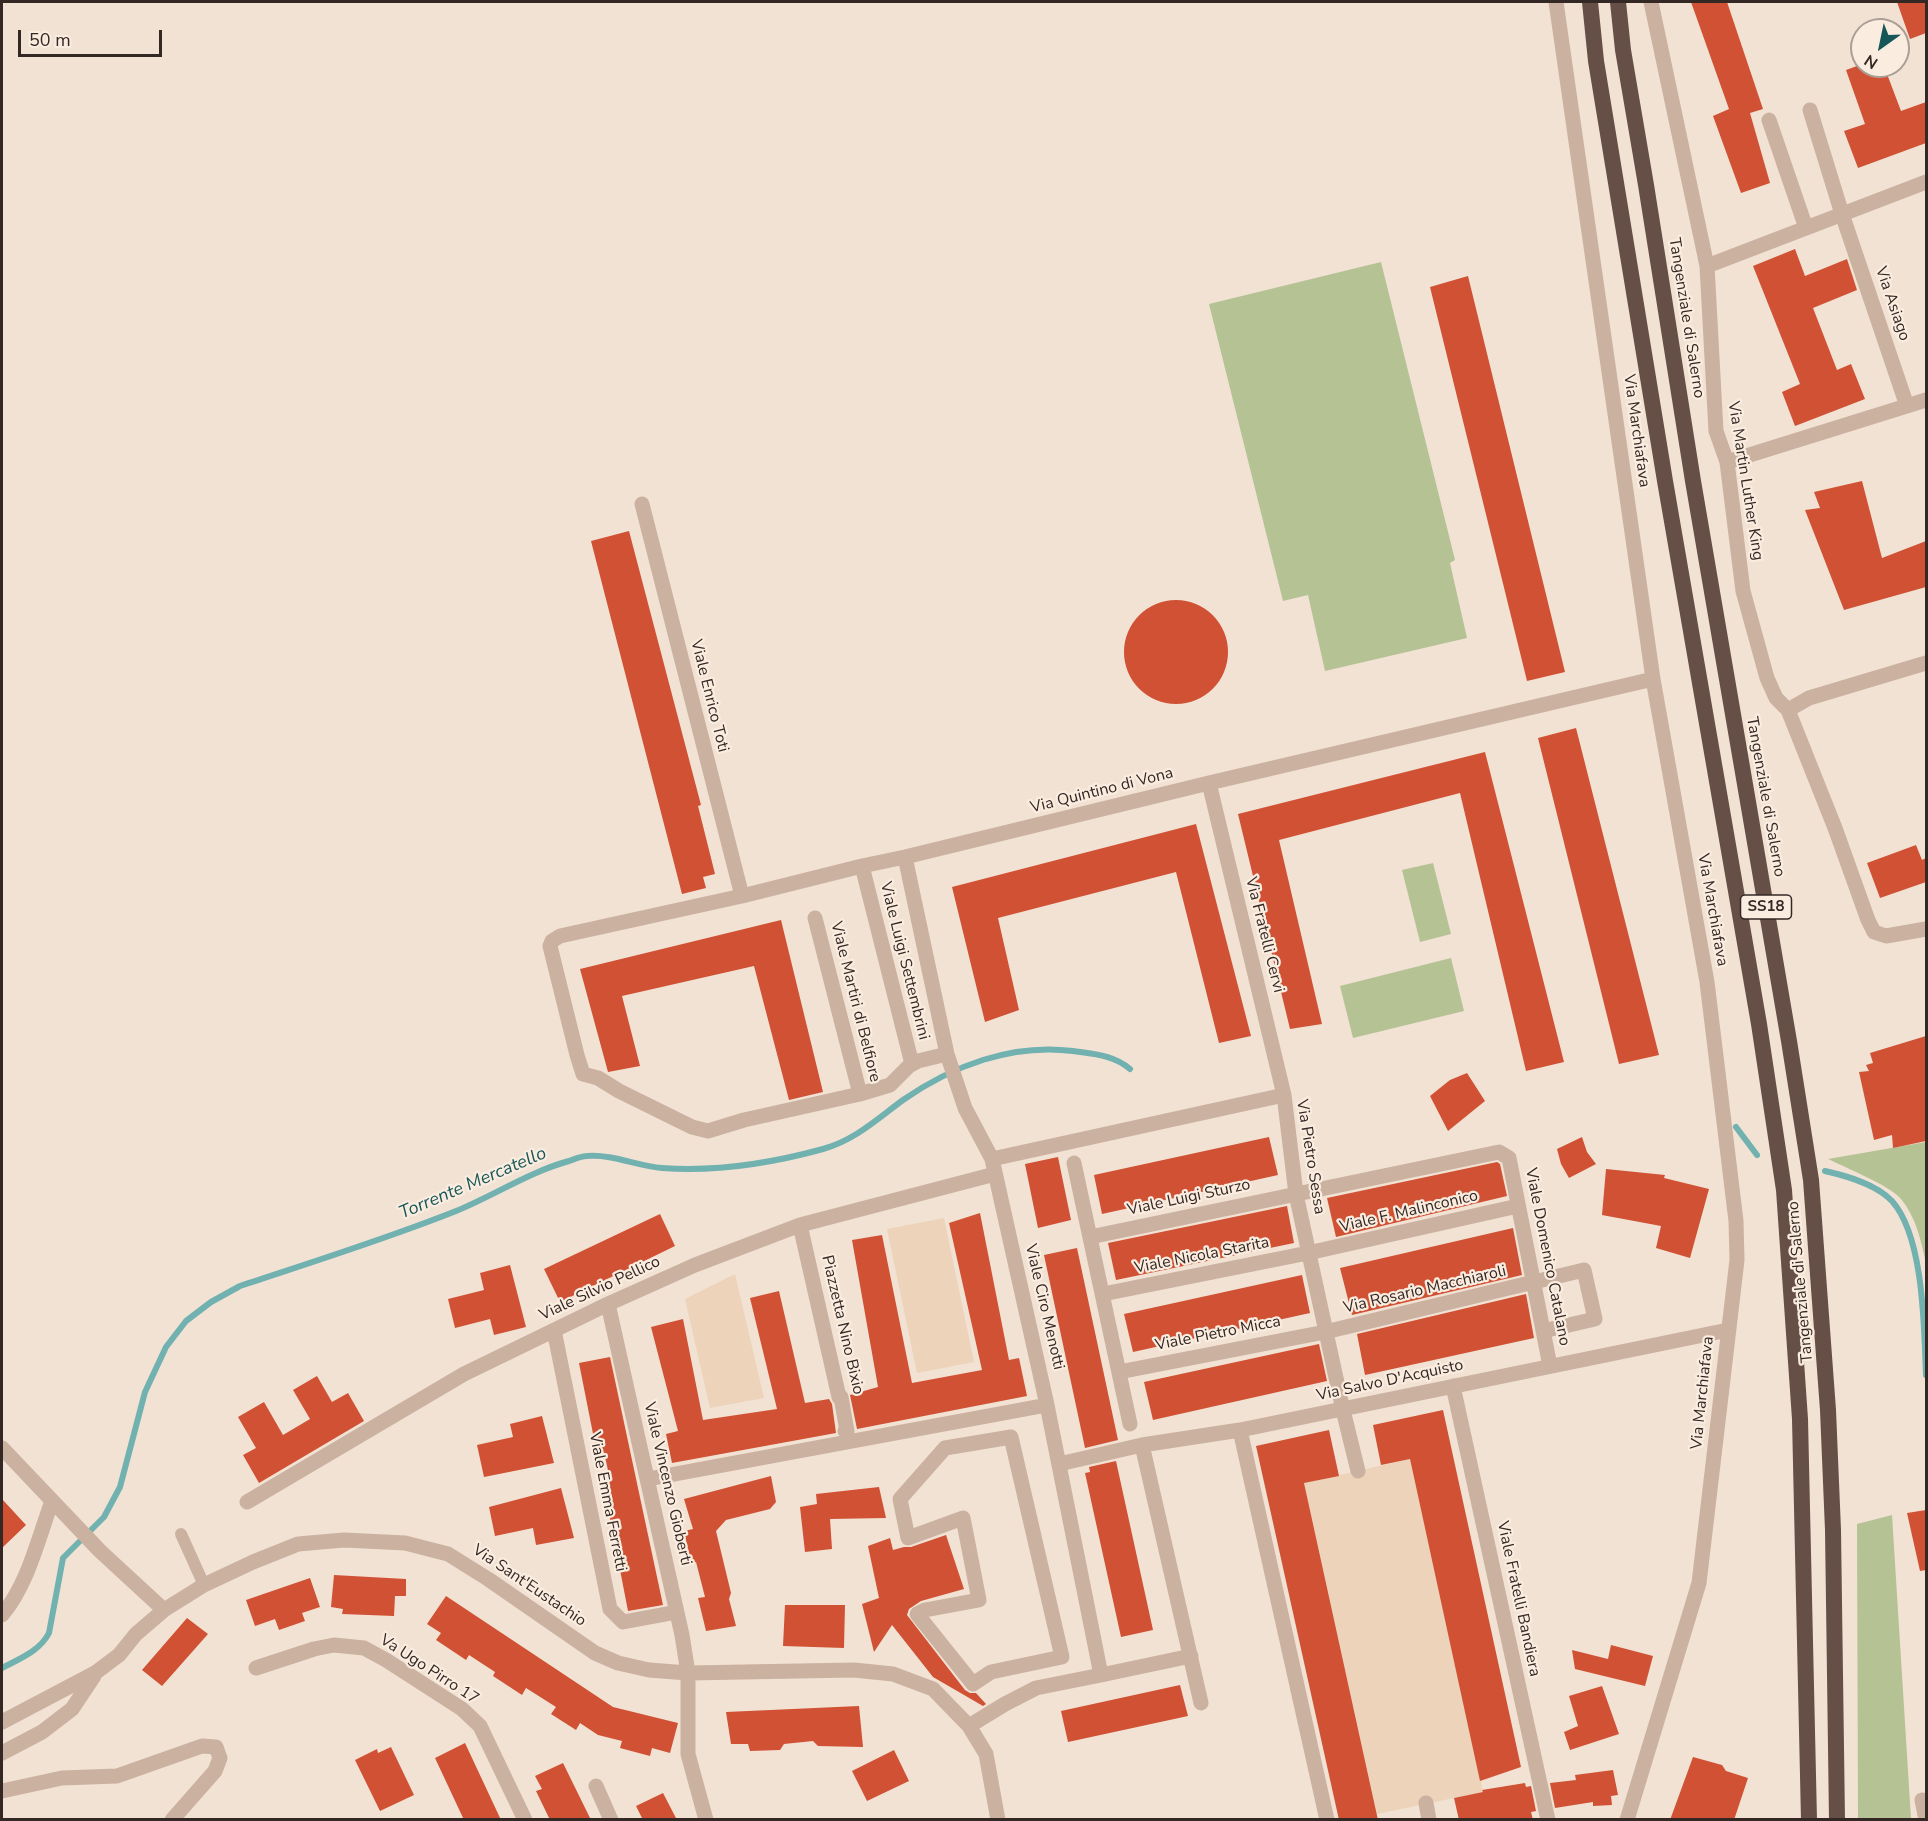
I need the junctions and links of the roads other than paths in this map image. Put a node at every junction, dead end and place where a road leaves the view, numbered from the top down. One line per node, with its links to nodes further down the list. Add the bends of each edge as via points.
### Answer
1 (1556, 2): 16 (street, Via Marchiafava)
2 (1590, 2): 87 (highway, Tangenziale di Salerno / SS18, via 1596,61 1784,1190 1800,1419)
3 (1618, 2): 88 (highway, Tangenziale di Salerno / SS18, via 1693,482 1811,1180 1833,1530)
4 (1651, 2): 10 (street, Via Martin Luther King)
5 (1810, 110): 8 (street, Via Asiago)
6 (1769, 120): 9 (street)
7 (1926, 182): 8 (street)
8 (1842, 214): 9 (street); 12 (street, Via Asiago)
9 (1806, 228): 10 (street)
10 (1707, 266): 13 (street, Via Martin Luther King, via 1716,431)
11 (1926, 400): 12 (street)
12 (1907, 406): 13 (street)
13 (1727, 462): 17 (street, Via Martin Luther King, via 1743,591 1767,678 1776,698)
14 (642, 504): 21 (street, Viale Enrico Toti)
15 (1926, 663): 17 (street, via 1809,698)
16 (1653, 679): 18 (street, Via Quintino di Vona); 41 (street, Via Marchiafava, via 1707,982 1736,1221 1737,1260)
17 (1788, 710): 23 (street, Via Martin Luther King, via 1874,932 1896,935)
18 (1209, 783): 19 (street, Via Quintino di Vona); 28 (street, Via Fratelli Cervi)
19 (905, 857): 20 (street, Via Quintino di Vona); 25 (street, Viale Luigi Settembrini)
20 (862, 866): 21 (street, Via Quintino di Vona); 26 (street, Viale Luigi Settembrini)
21 (742, 896): 24 (street, Via Quintino di Vona)
22 (815, 918): 27 (street, Viale Martiri di Belfiore)
23 (1926, 929)
24 (560, 936): 27 (street, Viale Martiri di Belfiore, via 550,946 583,1074 708,1131)
25 (947, 1054): 26 (street, Viale Martiri di Belfiore); 29 (street, Viale Luigi Settembrini)
26 (912, 1064): 27 (street, Viale Martiri di Belfiore, via 890,1085)
27 (860, 1094)
28 (1284, 1095): 31 (street, Via Pietro Sessa); 32 (street, Via Pietro Sessa)
29 (964, 1108): 31 (street, Viale Ciro Menotti)
30 (1074, 1163): 35 (street)
31 (994, 1167): 34 (street, Viale Silvio Pellico); 47 (street, Viale Ciro Menotti)
32 (1296, 1194): 33 (street, Viale Domenico Catalano, via 1499,1152 1509,1158); 35 (street, Viale Luigi Sturzo); 36 (street, Via Pietro Sessa)
33 (1518, 1206): 36 (street, Viale F. Malinconico); 37 (street, Viale Domenico Catalano)
34 (800, 1225): 39 (street, Viale Silvio Pellico); 51 (street, Piazzetta Nino Bixio)
35 (1090, 1237): 38 (street)
36 (1308, 1253): 38 (street, Viale Nicola Starita); 43 (street, Via Pietro Sessa)
37 (1534, 1284): 42 (street, Viale Domenico Catalano); 42 (street, Via Rosario Macchiaroli, via 1584,1270 1595,1319); 43 (street, Via Rosario Macchiaroli)
38 (1102, 1294): 45 (street)
39 (608, 1304): 40 (street, Viale Silvio Pellico); 56 (street, Viale Vincenzo Gioberti)
40 (554, 1330): 58 (street, Viale Silvio Pellico, via 464,1374); 62 (street, Viale Emma Ferretti, via 610,1609 623,1622)
41 (1728, 1330): 44 (street, Via Salvo D'Acquisto); 86 (street, Via Marchiafava, via 1698,1583)
42 (1543, 1331): 44 (street, Viale Domenico Catalano)
43 (1325, 1332): 45 (street, Viale Pietro Micca); 48 (street, Via Pietro Sessa)
44 (1550, 1366): 46 (street, Via Salvo D'Acquisto)
45 (1119, 1372): 49 (street)
46 (1453, 1386): 48 (street, Via Salvo D'Acquisto); 85 (street, Viale Fratelli Bandiera)
47 (1047, 1405): 51 (street); 54 (street, Viale Ciro Menotti)
48 (1342, 1410): 50 (street, Via Salvo D'Acquisto); 55 (street, Via Pietro Sessa)
49 (1130, 1424)
50 (1240, 1430): 52 (street, Via Salvo D'Acquisto); 83 (street)
51 (846, 1437): 56 (street)
52 (1142, 1445): 54 (street, Via Salvo D'Acquisto); 64 (street)
53 (2, 1448): 57 (street)
54 (1059, 1464): 69 (street, Viale Ciro Menotti)
55 (1358, 1471)
56 (648, 1479): 62 (street, Viale Vincenzo Gioberti)
57 (52, 1501): 61 (street); 63 (street, via 28,1568)
58 (247, 1502)
59 (181, 1534): 60 (lane)
60 (204, 1585): 61 (street, Via Sant'Eustachio); 67 (street, Via Sant'Eustachio, via 298,1544 344,1540 405,1544 448,1554 596,1653 618,1663)
61 (164, 1610): 68 (street, Via Sant'Eustachio)
62 (677, 1612): 67 (street, Viale Vincenzo Gioberti)
63 (2, 1615)
64 (1191, 1656): 69 (street); 70 (street)
65 (1062, 1657): 65 (street, via 1011,1437 945,1448 900,1500 908,1538 963,1518 979,1600 917,1614 973,1684 991,1672)
66 (256, 1668): 79 (street, Va Ugo Pirro 17, via 334,1645 364,1648 386,1660 462,1709 480,1726)
67 (688, 1672): 72 (street, Via Sant'Eustachio, via 854,1670 893,1674 933,1689); 81 (street, Viale Vincenzo Gioberti, via 688,1754)
68 (95, 1673): 71 (street, Via Sant'Eustachio); 73 (street, via 72,1709 42,1732)
69 (1101, 1675): 72 (street, via 1036,1688)
70 (1201, 1703)
71 (2, 1722)
72 (969, 1726): 82 (street, Via Sant'Eustachio, via 986,1754)
73 (2, 1753)
74 (596, 1786): 80 (street)
75 (2, 1791): 78 (street, via 62,1778 117,1776 202,1746 216,1748 220,1758 215,1771)
76 (1922, 1800): 89 (street)
77 (1426, 1803): 84 (street)
78 (172, 1820)
79 (525, 1820)
80 (611, 1820)
81 (706, 1820)
82 (998, 1820)
83 (1328, 1820)
84 (1430, 1820)
85 (1548, 1820)
86 (1627, 1820)
87 (1809, 1820)
88 (1837, 1820)
89 (1926, 1820)

